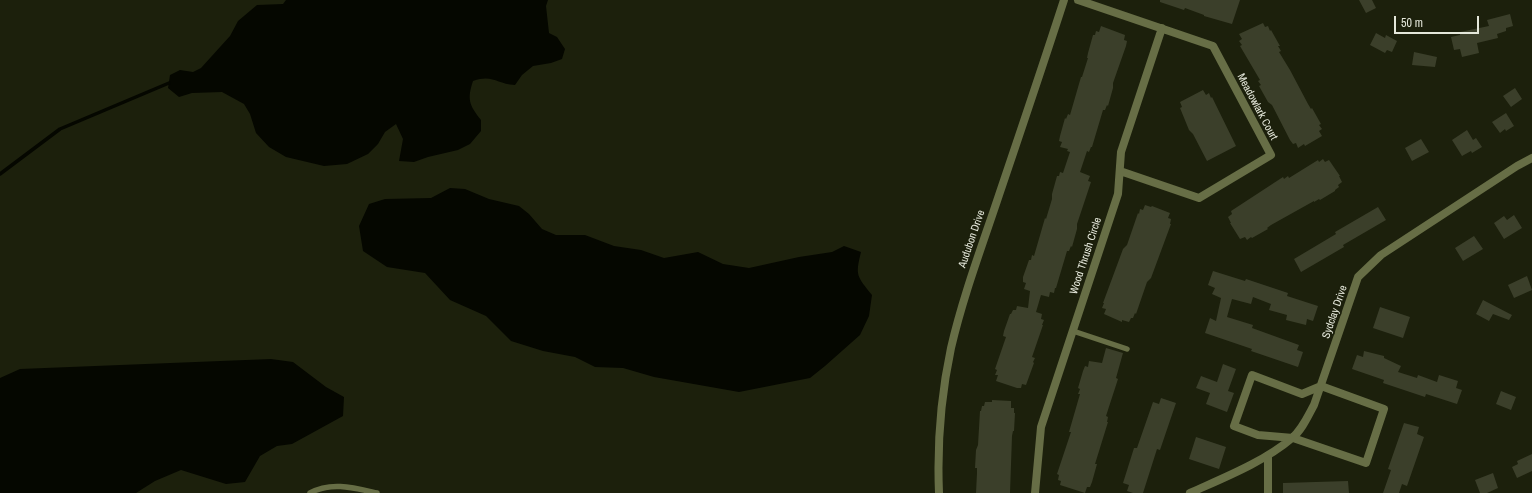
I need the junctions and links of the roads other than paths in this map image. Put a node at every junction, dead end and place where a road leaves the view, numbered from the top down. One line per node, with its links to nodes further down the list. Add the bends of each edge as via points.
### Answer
1 (1064, 0): 13 (street, Audubon Drive, via 972,273 953,342 941,413)
2 (1078, 0): 3 (street, Meadowlark Court)
3 (1162, 28): 5 (street, Wood Thrush Circle, via 1121,152); 5 (street, Meadowlark Court, via 1213,46 1271,156 1199,198)
4 (1532, 158): 8 (street, Sydclay Drive, via 1381,255 1358,278)
5 (1120, 171): 6 (street, Wood Thrush Circle, via 1118,194)
6 (1073, 331): 7 (lane); 14 (street, Wood Thrush Circle, via 1041,427)
7 (1127, 349)
8 (1321, 386): 9 (street, Sydclay Drive, via 1314,405); 9 (street, via 1302,394 1252,375 1234,426 1258,435); 9 (street, via 1384,409 1366,463)
9 (1293, 438): 10 (street, Sydclay Drive)
10 (1268, 456): 15 (street, Sydclay Drive); 16 (street)
11 (310, 493): 12 (lane, via 336,486)
12 (377, 493)
13 (939, 493)
14 (1035, 493)
15 (1190, 493)
16 (1268, 493)

